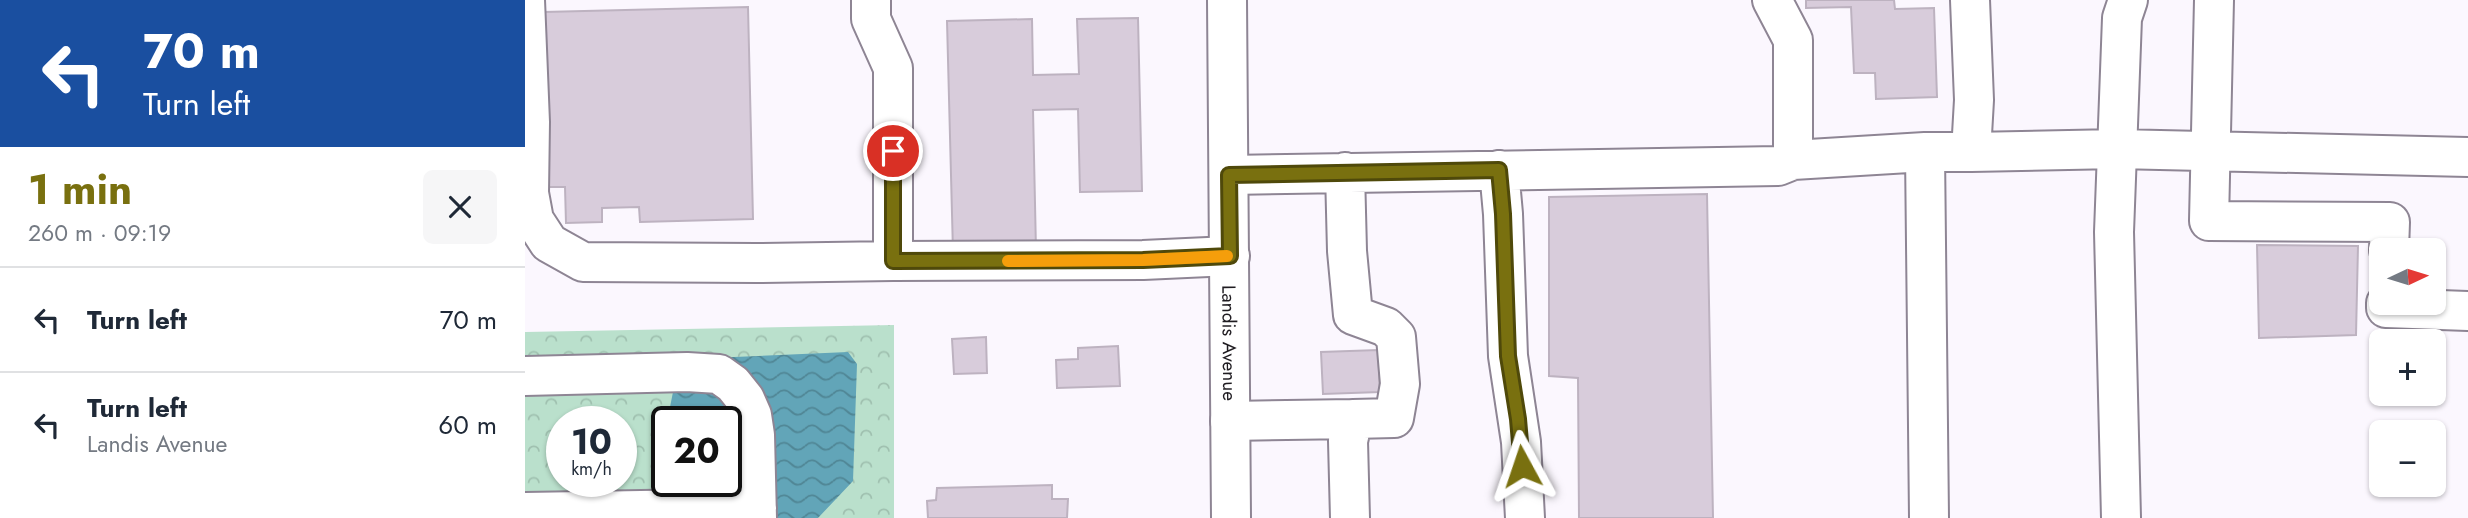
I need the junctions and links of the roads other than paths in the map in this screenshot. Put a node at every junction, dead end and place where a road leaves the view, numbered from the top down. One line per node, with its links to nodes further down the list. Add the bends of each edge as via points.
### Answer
1 (525, 0): 19 (main road, via 529,193 534,220 549,243 583,262)
2 (871, 0): 19 (main road, via 871,19 893,68)
3 (1227, 0): 16 (main road, Landis Avenue)
4 (1772, 0): 13 (main road, via 1793,40)
5 (1970, 0): 11 (main road)
6 (2128, 0): 8 (main road, via 2122,18)
7 (2214, 0): 9 (main road)
8 (2117, 149): 9 (main road); 11 (main road); 31 (main road, via 2114,232)
9 (2212, 151): 12 (main road); 17 (main road, via 2209,221 2390,222)
10 (1925, 152): 11 (main road); 13 (main road); 30 (main road)
11 (1971, 152)
12 (2468, 157)
13 (1793, 160): 14 (main road, via 1778,166)
14 (1499, 170): 15 (main road); 29 (main road, via 1508,356 1521,442)
15 (1345, 172): 16 (main road); 23 (main road, via 1353,315 1386,327 1396,337 1400,384 1394,418)
16 (1229, 175): 18 (main road, Landis Avenue)
17 (2389, 238)
18 (1230, 256): 19 (main road); 24 (main road, Landis Avenue)
19 (893, 261)
20 (2447, 311): 21 (main road)
21 (2468, 312)
22 (525, 376): 26 (main road, via 719,374 733,384 752,415)
23 (1353, 419): 24 (main road); 28 (main road, via 1348,441)
24 (1230, 421): 27 (main road, Landis Avenue)
25 (525, 512): 26 (main road)
26 (757, 513)
27 (1231, 518)
28 (1350, 518)
29 (1525, 518)
30 (1929, 518)
31 (2122, 518)

